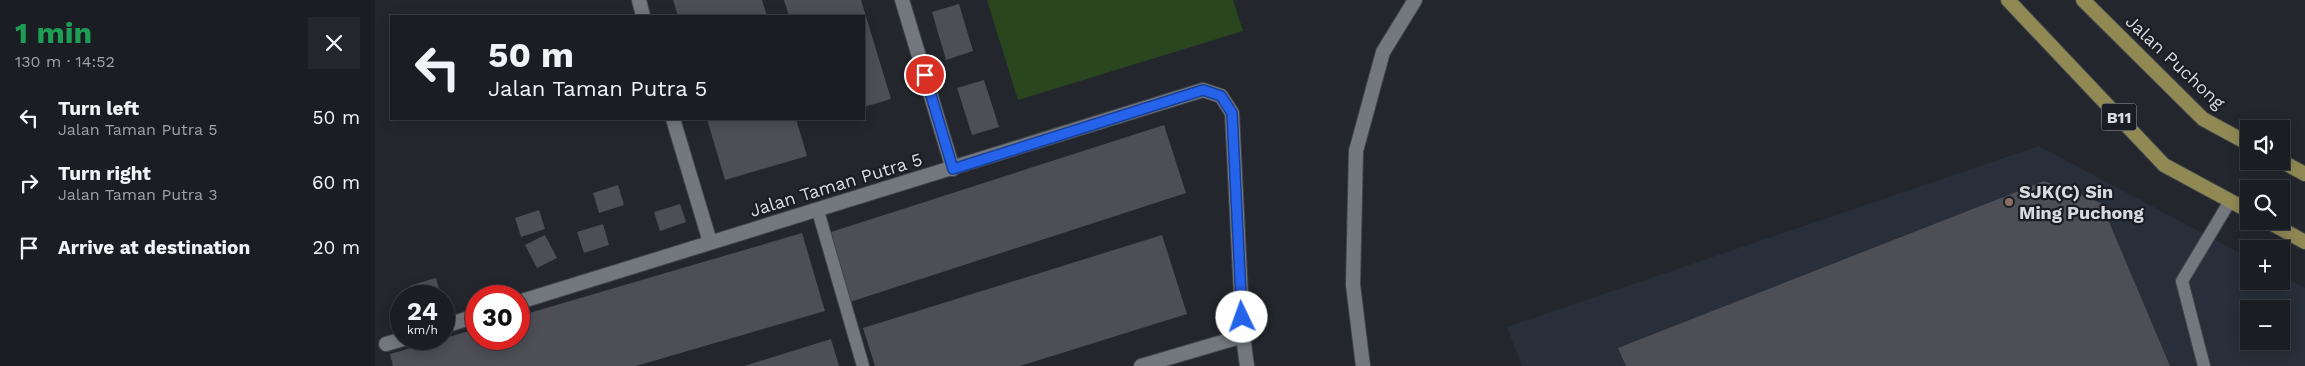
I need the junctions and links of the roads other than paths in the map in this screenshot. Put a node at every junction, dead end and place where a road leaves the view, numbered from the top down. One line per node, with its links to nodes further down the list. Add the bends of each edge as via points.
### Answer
1 (639, 0): 6 (street)
2 (902, 0): 10 (street)
3 (1415, 0): 25 (street, via 1383,52 1356,151 1353,285)
4 (2008, 0): 12 (main road, B11, via 2165,165)
5 (2083, 0): 8 (main road, Jalan Puchong, via 2203,119)
6 (643, 15)
7 (673, 120): 16 (street)
8 (2240, 139)
9 (2290, 166): 11 (main road)
10 (953, 169): 14 (street, Jalan Taman Putra 5); 19 (street, Jalan Taman Putra 5, via 1203,90 1221,96 1232,113)
11 (2305, 174)
12 (2230, 201): 13 (main road, B11); 26 (lane, via 2182,281)
13 (2240, 206)
14 (818, 210): 16 (street, Jalan Taman Putra 5); 22 (lane)
15 (2283, 230): 17 (main road)
16 (710, 242): 18 (street, Jalan Taman Putra 5)
17 (2305, 242)
18 (530, 299)
19 (1243, 336): 23 (street); 24 (street)
20 (390, 343): 21 (street)
21 (386, 344)
22 (863, 366)
23 (1141, 366)
24 (1247, 366)
25 (1363, 366)
26 (2204, 366)

